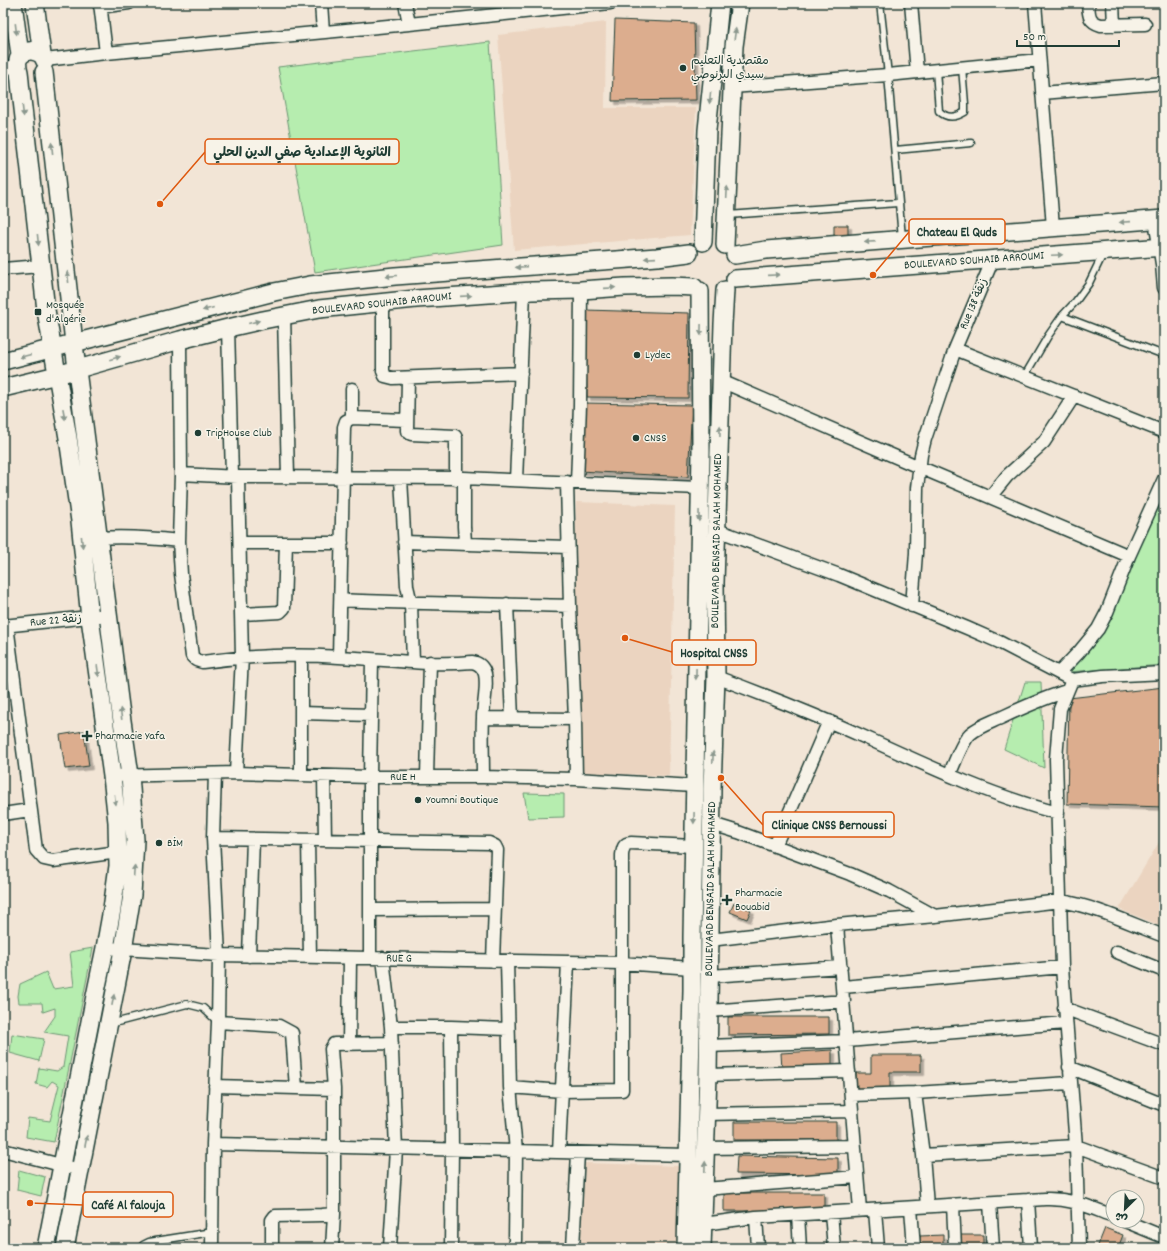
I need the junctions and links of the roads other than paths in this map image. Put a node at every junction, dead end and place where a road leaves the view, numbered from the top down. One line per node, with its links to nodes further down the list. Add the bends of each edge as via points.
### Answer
1 (13, 3): 22 (street, one-way to 22)
2 (35, 3): 21 (street)
3 (129, 3): 14 (street)
4 (321, 3): 18 (street)
5 (405, 3): 15 (street)
6 (610, 3): 15 (street)
7 (719, 3): 13 (street); 37 (street, one-way to 37, via 707,130)
8 (880, 3): 26 (lane)
9 (912, 3): 25 (street)
10 (1035, 3): 20 (street)
11 (1088, 3): 17 (street, via 1090,18 1094,23)
12 (1113, 3): 17 (street)
13 (739, 4): 28 (street, one-way to 13)
14 (100, 5): 19 (street)
15 (410, 24): 18 (street)
16 (1145, 24): 17 (street)
17 (1114, 25)
18 (323, 32): 19 (street)
19 (106, 52): 21 (street)
20 (1039, 60): 23 (street); 29 (street)
21 (43, 62): 22 (street, via 35,51 26,51); 22 (street, via 40,76 35,79 23,77); 55 (street, one-way to 21)
22 (15, 66): 43 (street, one-way to 43)
23 (962, 67): 24 (street); 24 (lane, via 965,112 953,117 947,117 939,111)
24 (936, 70): 25 (street)
25 (917, 72): 26 (street)
26 (888, 75): 28 (street); 31 (lane)
27 (1164, 83): 29 (street)
28 (732, 87): 33 (street, one-way to 28)
29 (1042, 92): 35 (street)
30 (971, 143): 31 (lane)
31 (894, 150): 32 (lane)
32 (898, 203): 33 (lane); 36 (lane)
33 (726, 215): 39 (street)
34 (1159, 220): 35 (street, one-way to 35); 38 (street)
35 (1053, 228): 36 (street)
36 (902, 240): 39 (street, one-way to 39, via 766,250)
37 (703, 242): 39 (street, via 712,241); 41 (street)
38 (1162, 247): 40 (street, BOULEVARD SOUHAIB ARROUMI); 46 (street)
39 (730, 250): 45 (street, via 738,267)
40 (1104, 252): 42 (street, BOULEVARD SOUHAIB ARROUMI, one-way to 40); 52 (lane, via 1089,283)
41 (689, 253): 47 (street, via 685,270 687,277); 55 (street, BOULEVARD SOUHAIB ARROUMI, one-way to 55, via 310,285)
42 (993, 259): 45 (street, BOULEVARD SOUHAIB ARROUMI, one-way to 42); 57 (street, Rue 138 زنقة)
43 (40, 266): 44 (street); 56 (street)
44 (3, 269)
45 (730, 284): 47 (street, via 713,294); 65 (street, BOULEVARD BENSAID SALAH MOHAMED)
46 (1164, 288)
47 (697, 289): 48 (street, BOULEVARD SOUHAIB ARROUMI, one-way to 47, via 672,286); 82 (street, BOULEVARD BENSAID SALAH MOHAMED, one-way to 82, via 701,451)
48 (581, 290): 49 (street, BOULEVARD SOUHAIB ARROUMI); 81 (street, via 580,405)
49 (524, 292): 50 (street, BOULEVARD SOUHAIB ARROUMI, one-way to 49); 61 (street)
50 (383, 302): 51 (street, BOULEVARD SOUHAIB ARROUMI, via 319,308); 64 (street, via 382,371 385,376 392,378)
51 (284, 315): 53 (street, BOULEVARD SOUHAIB ARROUMI, one-way to 51); 75 (street)
52 (1062, 316): 58 (lane); 63 (lane)
53 (228, 328): 54 (street, BOULEVARD SOUHAIB ARROUMI); 74 (street)
54 (180, 340): 60 (street, BOULEVARD SOUHAIB ARROUMI, one-way to 54); 73 (street)
55 (75, 344): 56 (street, BOULEVARD SOUHAIB ARROUMI); 60 (street)
56 (52, 349): 59 (street, BOULEVARD SOUHAIB ARROUMI, one-way to 59); 62 (street)
57 (955, 349): 63 (street); 72 (street, Rue 138 زنقة, via 925,439)
58 (1164, 355)
59 (3, 361)
60 (77, 370): 62 (street, BOULEVARD SOUHAIB ARROUMI); 85 (street)
61 (522, 373): 64 (street); 80 (street)
62 (57, 375): 66 (street, BOULEVARD SOUHAIB ARROUMI); 101 (street, one-way to 101, via 73,472)
63 (1024, 376): 68 (street)
64 (408, 378): 70 (street)
65 (721, 381): 72 (street); 84 (street, BOULEVARD BENSAID SALAH MOHAMED, one-way to 65)
66 (3, 388)
67 (352, 389): 69 (street)
68 (1074, 396): 71 (street); 83 (street, via 1044,442 1007,476)
69 (352, 418): 70 (street); 76 (street, via 346,421 344,427)
70 (406, 420): 78 (street, via 407,432 411,434 455,436)
71 (1164, 432)
72 (919, 467): 83 (street); 98 (street, Rue 138 زنقة)
73 (181, 474): 74 (street); 86 (street)
74 (235, 476): 75 (street); 89 (street)
75 (288, 477): 76 (street)
76 (344, 478): 77 (street); 87 (street)
77 (401, 478): 78 (street); 88 (street)
78 (460, 478): 80 (street); 91 (street)
79 (1164, 479): 93 (street)
80 (516, 480): 81 (street)
81 (572, 482): 82 (street); 92 (street)
82 (699, 488): 130 (street, BOULEVARD BENSAID SALAH MOHAMED, one-way to 130)
83 (990, 497): 93 (street)
84 (717, 530): 98 (street, via 839,575); 111 (street, BOULEVARD BENSAID SALAH MOHAMED)
85 (99, 538): 86 (street); 100 (street)
86 (179, 541): 104 (street, via 192,656 202,662)
87 (342, 542): 90 (street); 94 (street)
88 (404, 542): 91 (street); 95 (street, via 407,586)
89 (240, 543): 90 (street); 99 (street)
90 (286, 543): 99 (street, via 284,608 280,612)
91 (465, 543): 92 (street)
92 (568, 547): 97 (street)
93 (1129, 556): 110 (street, via 1098,629)
94 (341, 600): 95 (street); 105 (street)
95 (411, 603): 96 (street); 107 (street)
96 (507, 604): 97 (street); 116 (street)
97 (570, 606): 117 (street)
98 (912, 606): 110 (street, via 999,642)
99 (242, 614): 104 (street)
100 (108, 616): 101 (street, Rue 22 زنقة); 121 (street, one-way to 100)
101 (90, 618): 102 (street, Rue 22 زنقة); 124 (street, one-way to 124)
102 (5, 626): 131 (street)
103 (301, 656): 104 (street); 105 (street); 113 (street)
104 (242, 657): 120 (street)
105 (339, 657): 106 (street)
106 (372, 660): 107 (street); 114 (street)
107 (413, 662): 108 (street)
108 (430, 662): 115 (street, via 472,662 480,665 485,673); 127 (street)
109 (1164, 673): 112 (street, via 1103,676)
110 (1059, 674): 112 (street)
111 (716, 677): 118 (street); 134 (street, BOULEVARD BENSAID SALAH MOHAMED, one-way to 111)
112 (1069, 685): 123 (street, via 970,734); 132 (street, via 1059,718 1056,759)
113 (301, 713): 114 (street); 122 (street)
114 (371, 715): 126 (street)
115 (483, 718): 116 (street); 128 (street)
116 (512, 718): 117 (street)
117 (575, 719): 129 (street)
118 (829, 721): 123 (street); 141 (street)
119 (215, 774): 120 (street, RUE H); 121 (street, RUE H); 135 (street)
120 (236, 774): 122 (street, RUE H)
121 (130, 775): 124 (street, RUE H); 151 (street, one-way to 121, via 135,857)
122 (301, 775): 125 (street, RUE H)
123 (949, 775): 132 (street, via 1015,802)
124 (112, 776): 142 (street, one-way to 142)
125 (324, 776): 126 (street, RUE H); 138 (street)
126 (370, 777): 127 (street, RUE H); 139 (street)
127 (427, 777): 128 (street, RUE H)
128 (483, 777): 129 (street, RUE H)
129 (576, 779): 130 (street, RUE H)
130 (694, 786): 140 (street, BOULEVARD BENSAID SALAH MOHAMED, one-way to 140)
131 (30, 810): 133 (street); 142 (street, via 36,850 44,859 53,861)
132 (1058, 813): 143 (street)
133 (3, 814)
134 (712, 824): 141 (street); 149 (street, BOULEVARD BENSAID SALAH MOHAMED)
135 (212, 838): 136 (street); 153 (street)
136 (253, 839): 137 (street); 154 (street)
137 (308, 840): 138 (street); 155 (street)
138 (325, 840): 139 (street)
139 (370, 841): 144 (street, via 489,842 497,850); 145 (street)
140 (693, 846): 162 (street, via 631,843 624,845); 165 (street, BOULEVARD BENSAID SALAH MOHAMED)
141 (775, 846): 146 (street, via 889,891)
142 (118, 852): 150 (street)
143 (1060, 901): 146 (street); 148 (street, via 1088,908); 164 (street)
144 (495, 909): 145 (street); 159 (street)
145 (370, 910): 157 (street)
146 (935, 916): 147 (street)
147 (837, 925): 149 (street); 163 (street)
148 (1164, 936)
149 (710, 940): 167 (street, BOULEVARD BENSAID SALAH MOHAMED)
150 (105, 948): 151 (street, RUE G); 210 (street)
151 (123, 950): 153 (street, RUE G); 174 (street, one-way to 151)
152 (1117, 952): 166 (street)
153 (218, 955): 154 (street, RUE G); 172 (street)
154 (249, 956): 155 (street, RUE G)
155 (310, 957): 156 (street, RUE G)
156 (350, 958): 157 (street, RUE G); 180 (street)
157 (370, 958): 158 (street, RUE G)
158 (384, 958): 159 (street, RUE G); 175 (street)
159 (493, 960): 160 (street, RUE G)
160 (507, 961): 161 (street, RUE G); 177 (street)
161 (568, 962): 162 (street, RUE G); 191 (street)
162 (621, 963): 165 (street, RUE G); 191 (street, via 622,1090)
163 (841, 967): 167 (street); 168 (street)
164 (1062, 967): 168 (street); 170 (street)
165 (692, 968): 208 (street, BOULEVARD BENSAID SALAH MOHAMED)
166 (1164, 971)
167 (710, 976): 171 (street, BOULEVARD BENSAID SALAH MOHAMED)
168 (843, 987): 169 (street)
169 (844, 1001): 171 (street); 178 (street)
170 (1064, 1008): 173 (street); 181 (street)
171 (709, 1011): 182 (street, BOULEVARD BENSAID SALAH MOHAMED)
172 (218, 1022): 174 (lane, via 203,1008 187,1004); 187 (street); 189 (street, via 279,1026 292,1033)
173 (1065, 1023): 178 (street); 183 (street)
174 (108, 1025): 211 (street, one-way to 174)
175 (391, 1027): 176 (street); 179 (street)
176 (451, 1027): 177 (street); 203 (street)
177 (508, 1029): 188 (street)
178 (847, 1041): 182 (street); 184 (street)
179 (392, 1043): 180 (street); 202 (street)
180 (349, 1044): 190 (street, via 334,1044 331,1049)
181 (1164, 1045)
182 (708, 1046): 185 (street, BOULEVARD BENSAID SALAH MOHAMED)
183 (1069, 1067): 186 (street); 194 (street)
184 (849, 1072): 185 (street); 193 (street)
185 (708, 1075): 196 (street, BOULEVARD BENSAID SALAH MOHAMED)
186 (1070, 1083): 192 (street); 200 (street)
187 (214, 1086): 189 (street); 197 (street)
188 (510, 1087): 191 (street); 205 (street)
189 (296, 1088): 190 (street)
190 (334, 1089): 198 (street)
191 (562, 1091): 206 (street)
192 (916, 1093): 193 (street); 209 (street)
193 (850, 1095): 195 (street)
194 (1164, 1105)
195 (852, 1111): 196 (street); 199 (street)
196 (706, 1114): 201 (street, BOULEVARD BENSAID SALAH MOHAMED)
197 (213, 1144): 198 (street); 230 (street)
198 (334, 1146): 202 (street); 225 (street)
199 (854, 1146): 201 (street); 212 (street)
200 (1076, 1146): 209 (street); 213 (street); 216 (street)
201 (705, 1148): 214 (street, BOULEVARD BENSAID SALAH MOHAMED, one-way to 201)
202 (396, 1149): 203 (street); 238 (street)
203 (452, 1149): 205 (street); 239 (street)
204 (3, 1150): 210 (street)
205 (516, 1151): 206 (street); 240 (street)
206 (559, 1152): 207 (street)
207 (578, 1153): 208 (street); 241 (street)
208 (687, 1155): 242 (street, BOULEVARD BENSAID SALAH MOHAMED)
209 (923, 1155): 219 (street)
210 (62, 1166): 211 (street); 232 (street)
211 (80, 1170): 233 (street)
212 (857, 1177): 214 (street); 221 (street)
213 (1164, 1178)
214 (704, 1189): 228 (street, BOULEVARD BENSAID SALAH MOHAMED)
215 (1028, 1200): 216 (street, via 1055,1198); 217 (street); 251 (street)
216 (1077, 1202): 224 (street); 252 (street)
217 (990, 1203): 218 (street); 250 (street)
218 (953, 1205): 219 (street); 249 (street)
219 (927, 1206): 220 (street)
220 (911, 1208): 222 (street); 248 (street)
221 (860, 1210): 222 (street); 223 (street)
222 (875, 1210): 247 (street)
223 (831, 1213): 226 (street); 246 (street)
224 (1105, 1213)
225 (334, 1214): 236 (street, via 275,1216 272,1220); 237 (street)
226 (798, 1215): 227 (street); 245 (street)
227 (756, 1217): 228 (street); 244 (street)
228 (703, 1224): 243 (street, BOULEVARD BENSAID SALAH MOHAMED)
229 (1144, 1229): 231 (street)
230 (212, 1232): 234 (lane, via 149,1242); 235 (street)
231 (1164, 1237)
232 (46, 1248)
233 (65, 1248)
234 (141, 1248)
235 (212, 1248)
236 (272, 1248)
237 (332, 1248)
238 (390, 1248)
239 (450, 1248)
240 (513, 1248)
241 (573, 1248)
242 (686, 1248)
243 (702, 1248)
244 (758, 1248)
245 (800, 1248)
246 (834, 1248)
247 (878, 1248)
248 (914, 1248)
249 (955, 1248)
250 (994, 1248)
251 (1031, 1248)
252 (1079, 1248)

